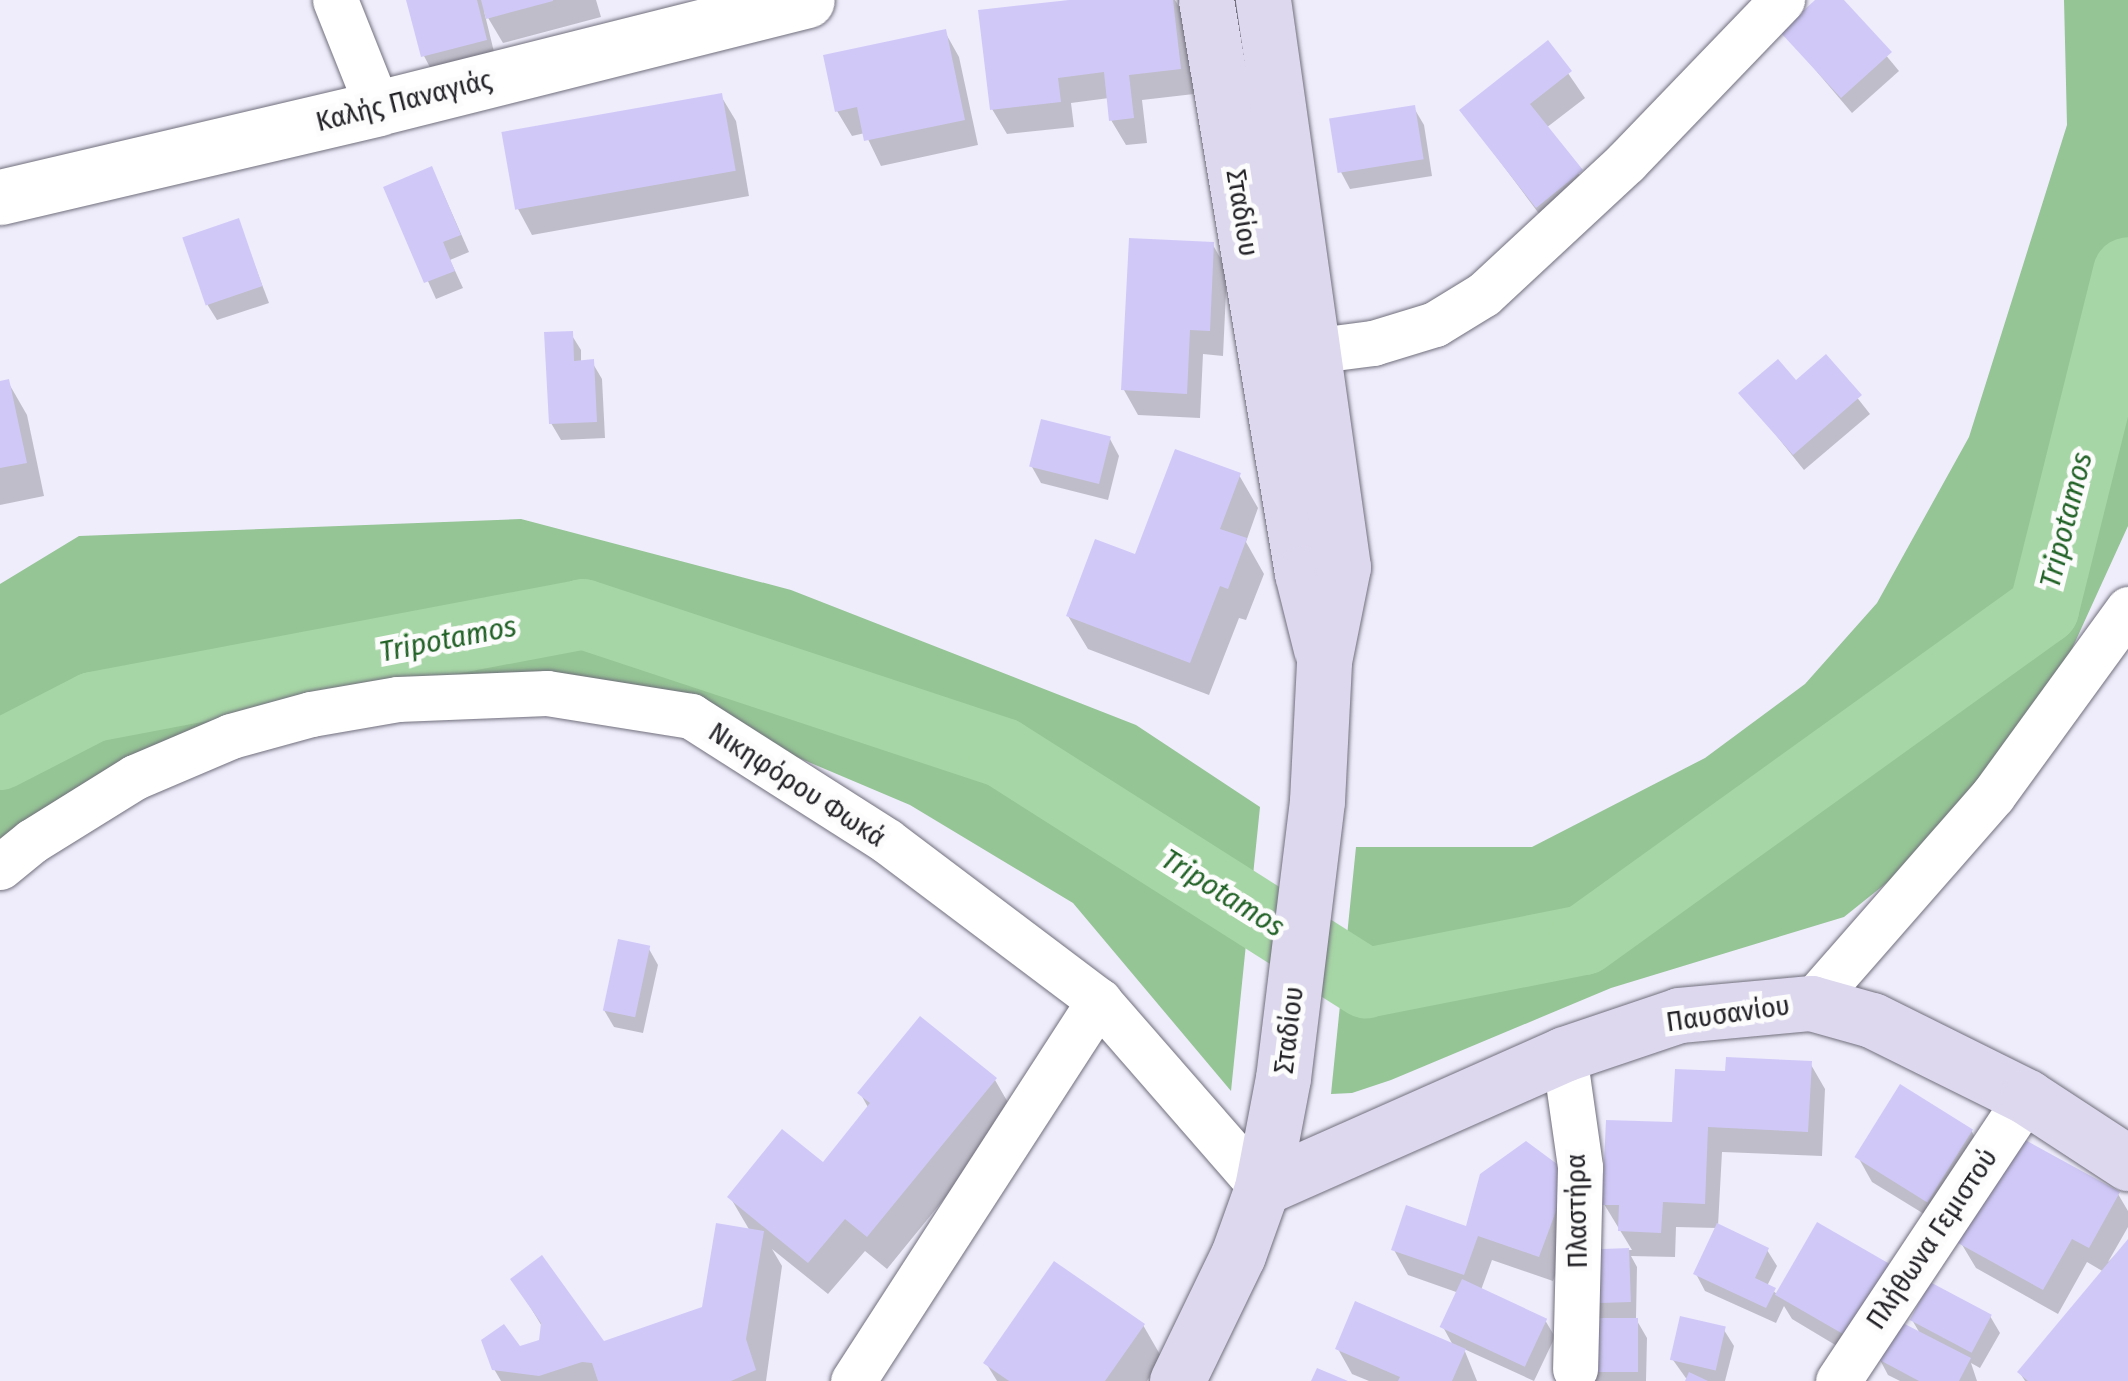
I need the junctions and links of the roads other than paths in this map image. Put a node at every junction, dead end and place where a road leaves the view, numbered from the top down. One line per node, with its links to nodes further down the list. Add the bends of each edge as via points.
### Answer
1 (335, 0): 6 (street)
2 (807, 0): 6 (street, Καλής Παναγιάς)
3 (1206, 0): 10 (main road, Σταδίου, via 1302,573)
4 (1263, 0): 8 (main road, Σταδίου)
5 (1782, 0): 8 (street, via 1626,162 1484,294 1435,324 1373,343)
6 (378, 108): 7 (street, Καλής Παναγιάς)
7 (0, 196)
8 (1311, 351): 10 (main road, Σταδίου, via 1343,567)
9 (2128, 609): 13 (street, via 1993,794)
10 (1324, 661): 17 (main road, Σταδίου, via 1317,801 1283,1078)
11 (0, 867): 12 (street, Νικηφόρου Φωκά, via 135,777 231,736 398,698 547,693 690,716 887,842)
12 (1098, 1001): 17 (street, Νικηφόρου Φωκά); 19 (street)
13 (1811, 1003): 14 (main road, Παυσανίου, via 1678,1015); 15 (main road, Παυσανίου, via 1872,1020)
14 (1564, 1054): 17 (main road, Παυσανίου); 18 (street, Πλαστήρα, via 1580,1166)
15 (2027, 1097): 16 (main road, Παυσανίου); 21 (street, Πλήθωνα Γεμιστού)
16 (2128, 1163)
17 (1262, 1188): 20 (main road, Σταδίου, via 1238,1255)
18 (1576, 1369)
19 (853, 1381)
20 (1177, 1381)
21 (1838, 1381)

